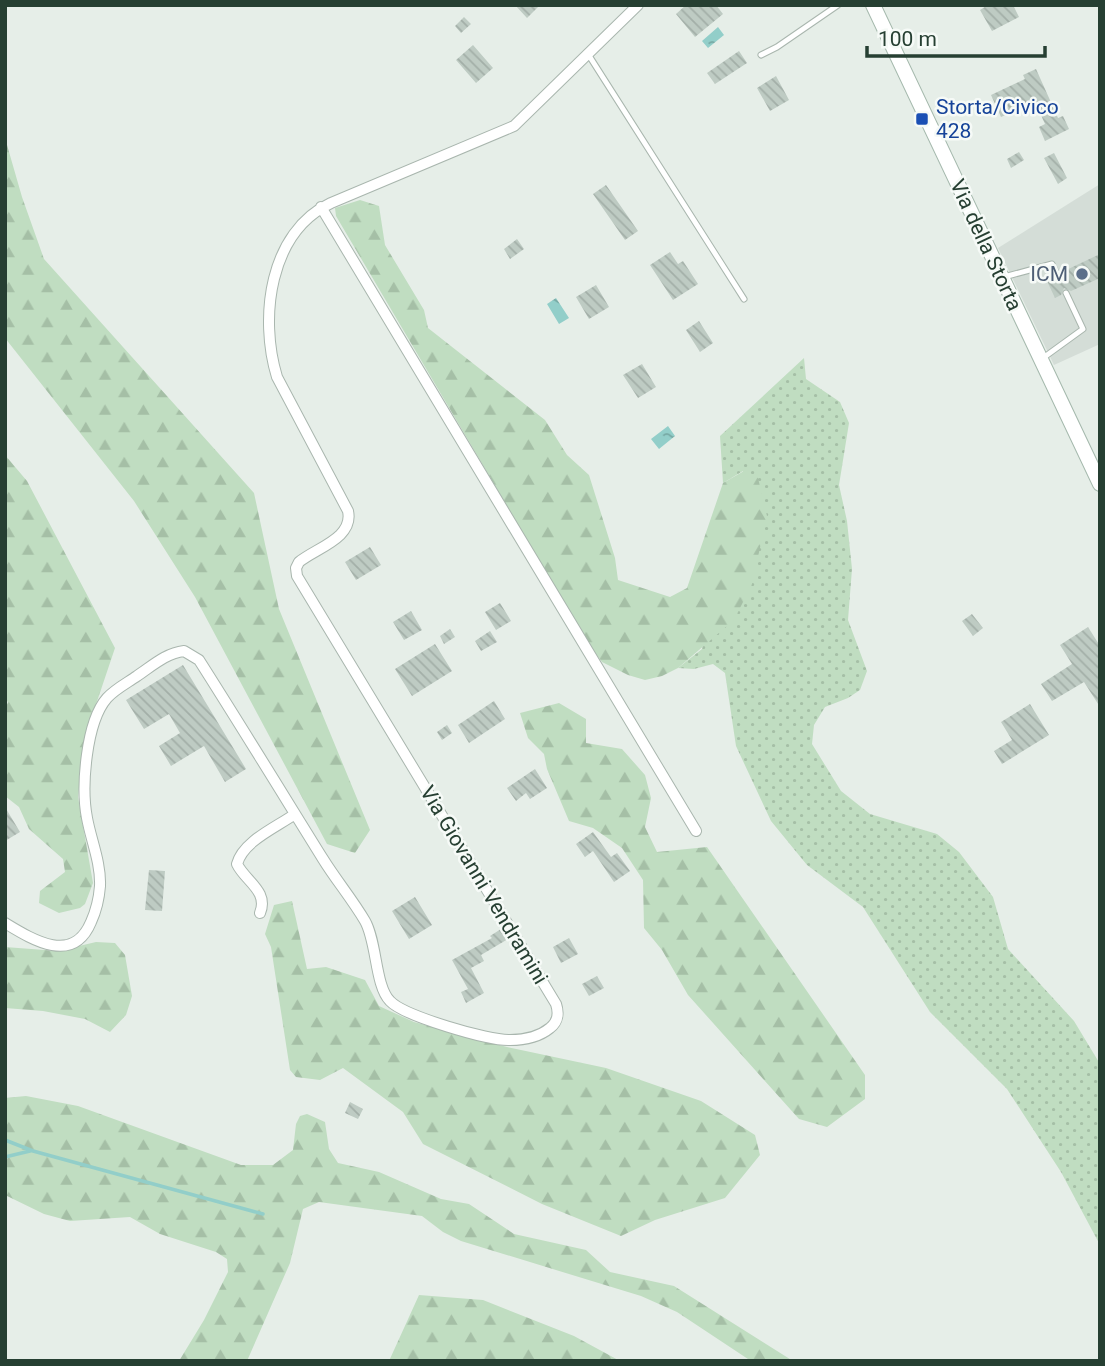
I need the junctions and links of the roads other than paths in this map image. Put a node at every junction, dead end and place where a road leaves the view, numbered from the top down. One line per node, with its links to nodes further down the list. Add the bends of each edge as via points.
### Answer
1 (638, 5): 4 (street, Via Giovanni Vendramini)
2 (838, 5): 5 (lane)
3 (873, 5): 8 (main road, Via della Storta)
4 (588, 54): 6 (street, Via Giovanni Vendramini, via 514,126); 10 (lane)
5 (761, 55)
6 (321, 207): 13 (street, Via Giovanni Vendramini, via 291,237 275,271 271,354 282,390 348,511 349,522 339,536 299,562 297,576 551,995 558,1010 553,1025 531,1037 497,1040 413,1015 390,1002 364,919); 14 (street)
7 (1057, 274): 8 (lane, via 1052,264)
8 (1002, 278): 11 (main road, Via della Storta)
9 (1066, 293): 11 (lane, via 1083,329)
10 (744, 299)
11 (1041, 359): 12 (main road, Via della Storta)
12 (1100, 484)
13 (295, 814): 15 (street, via 239,857 239,868 262,899); 16 (street, Via Giovanni Vendramini, via 199,660 184,651 175,652 113,693 95,722 85,795 100,883 88,930 74,943 54,945)
14 (696, 831)
15 (260, 913)
16 (5, 923)

